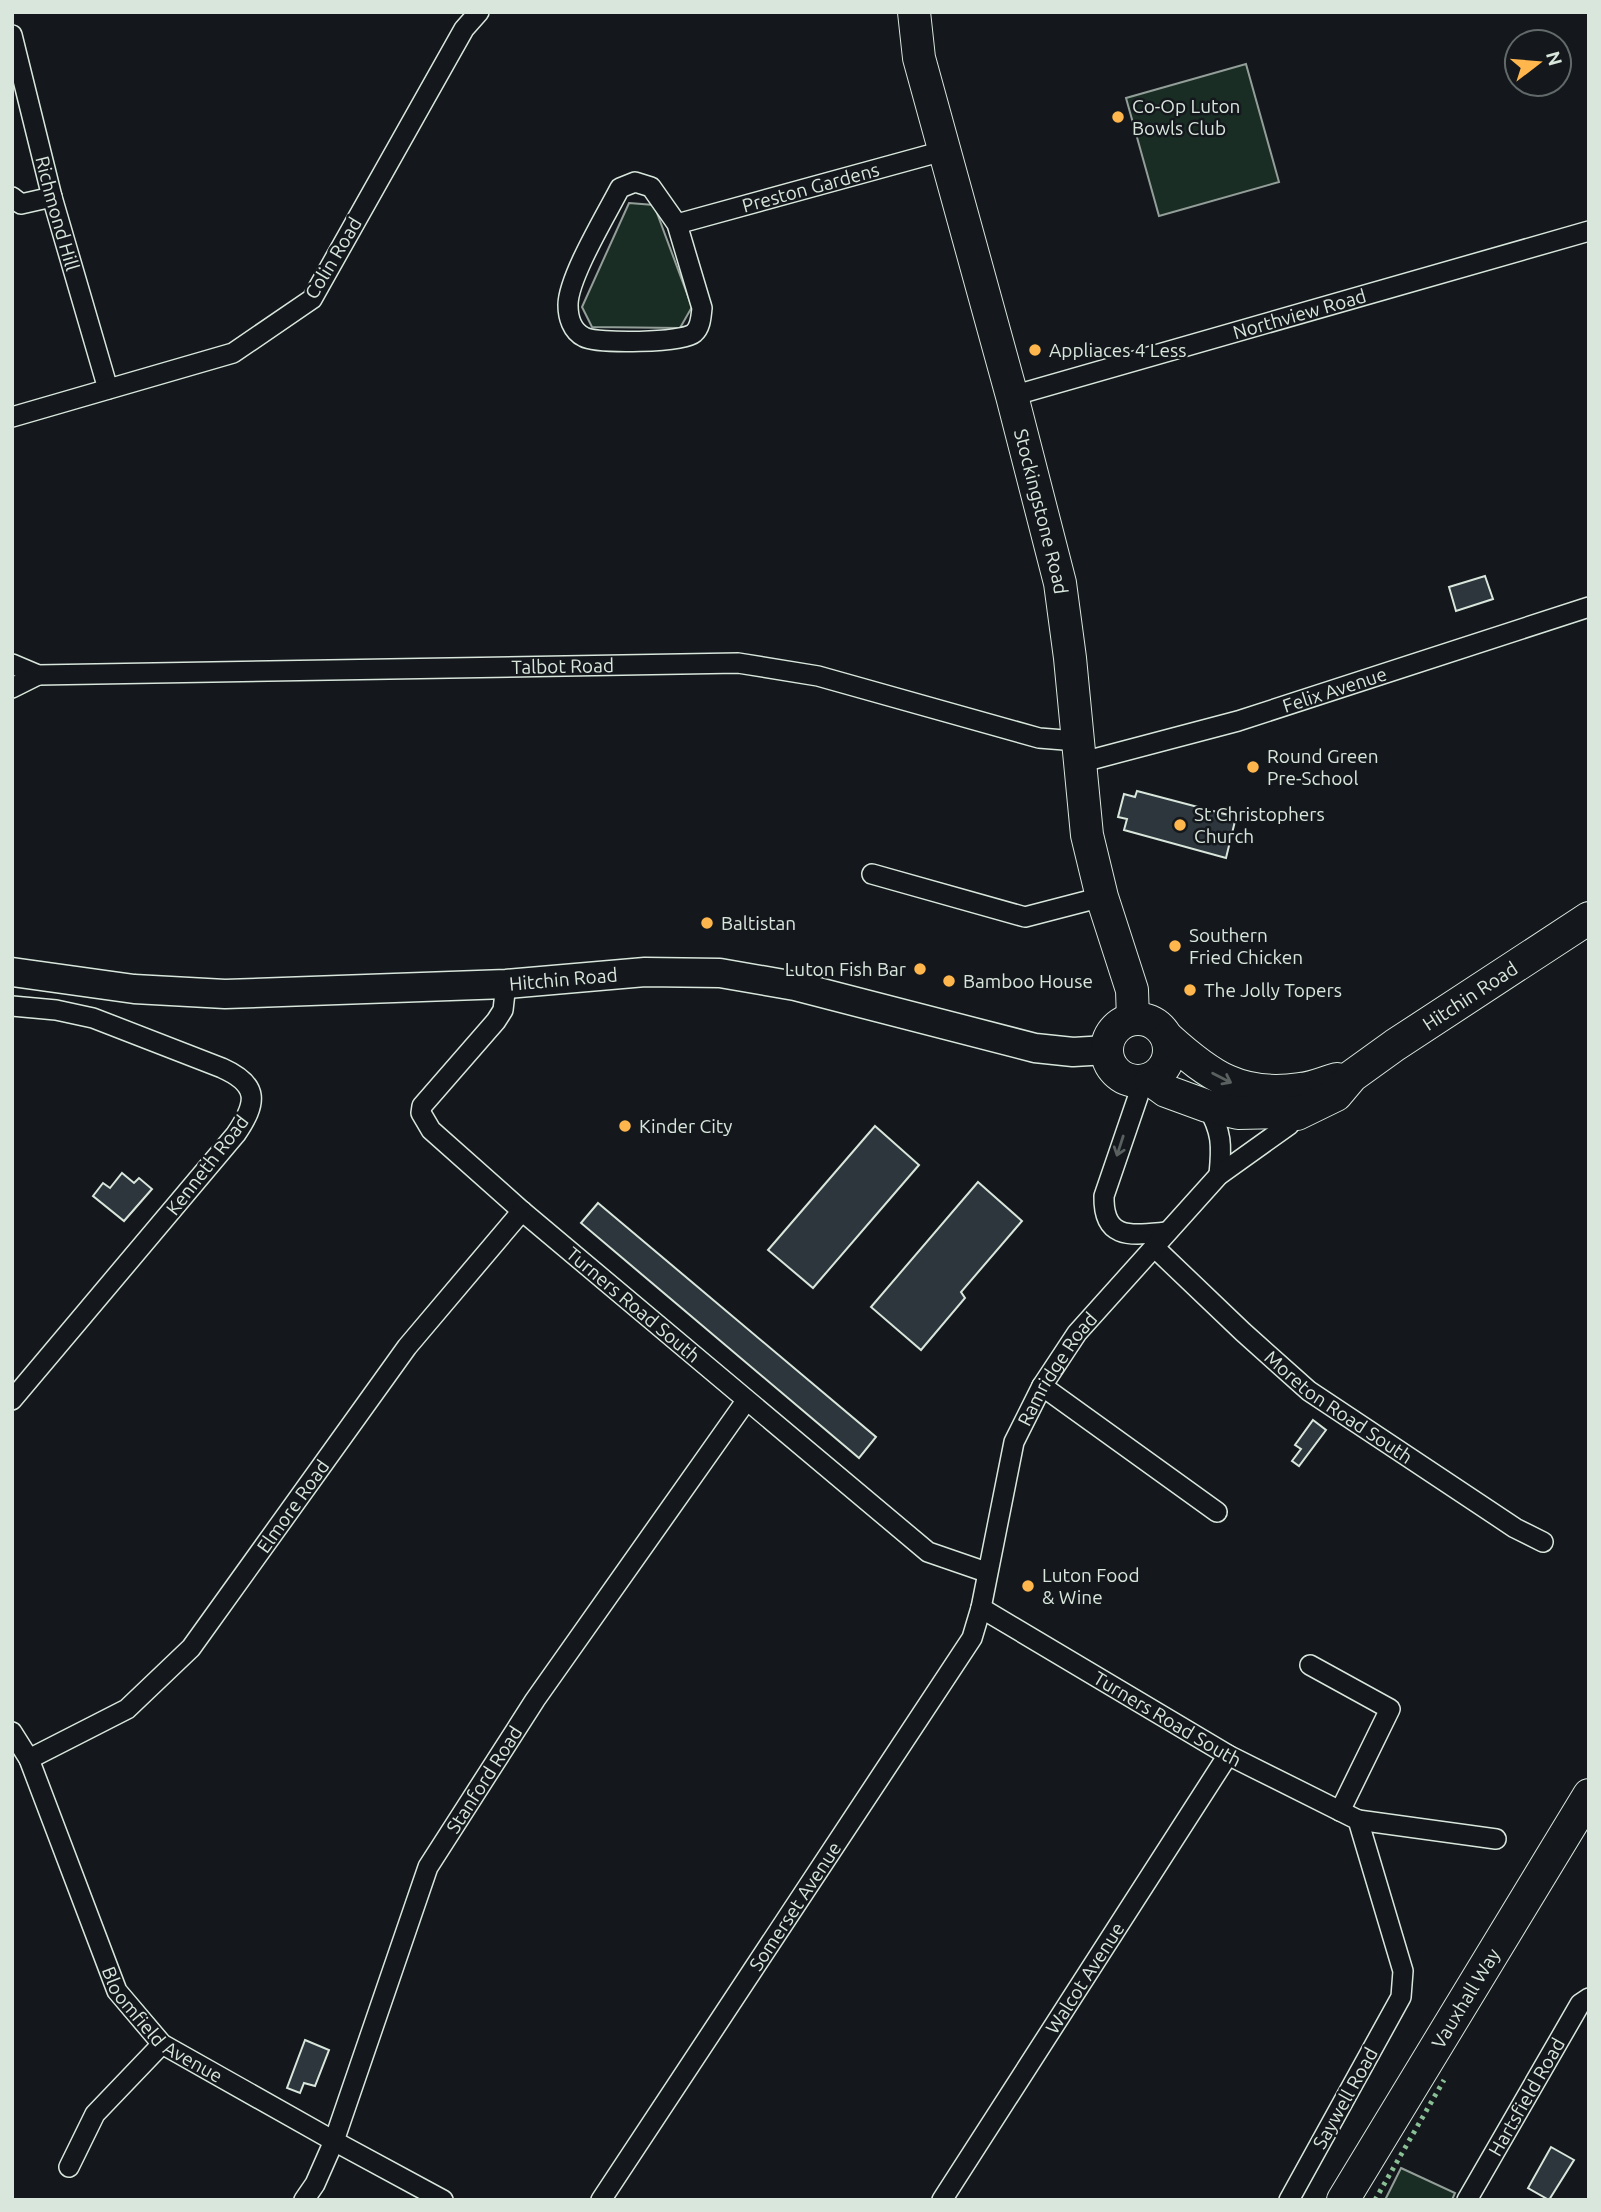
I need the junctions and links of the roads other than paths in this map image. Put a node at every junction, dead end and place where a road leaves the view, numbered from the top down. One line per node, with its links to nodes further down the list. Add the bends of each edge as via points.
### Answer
1 (479, 12): 9 (street, Colin Road, via 464,29 312,299 233,353)
2 (914, 12): 4 (main road, Stockingstone Road, via 919,58)
3 (12, 35): 6 (street, Richmond Hill)
4 (943, 151): 7 (street, Preston Gardens); 10 (main road, Stockingstone Road)
5 (12, 197): 6 (street, via 21,204)
6 (51, 197): 9 (street, Richmond Hill)
7 (677, 224): 7 (street, via 651,187 635,182 620,188 570,287 571,325 579,335 598,341 681,339 694,333 702,308)
8 (1589, 231): 10 (street, Northview Road)
9 (108, 389): 11 (street, Colin Road)
10 (1012, 396): 16 (main road, Stockingstone Road, via 1060,583)
11 (12, 417)
12 (1589, 607): 16 (street, Felix Avenue, via 1238,721)
13 (12, 664): 14 (street)
14 (38, 675): 15 (street); 16 (street, Talbot Road, via 738,663 818,676)
15 (12, 688)
16 (1078, 752): 18 (main road, Stockingstone Road, via 1087,835)
17 (872, 874): 18 (street, via 1026,916)
18 (1102, 897): 23 (main road, Stockingstone Road, via 1132,990)
19 (1589, 918): 26 (main road, Hitchin Road)
20 (12, 972): 21 (street, Hitchin Road, via 100,986 193,993)
21 (506, 984): 25 (street, Hitchin Road, via 645,972 742,975 1034,1048); 31 (street, Turners Road South, via 503,1010 427,1098 421,1113 431,1130)
22 (12, 1006): 35 (street, Kenneth Road, via 93,1018 222,1068 247,1084 252,1105 236,1134)
23 (1133, 1019): 24 (main road, via 1156,1024); 25 (main road, via 1115,1028)
24 (1168, 1038): 26 (main road, Hitchin Road, one-way to 26, via 1197,1064 1245,1088 1268,1093); 27 (main road, via 1167,1063)
25 (1107, 1050): 27 (main road, via 1118,1075)
26 (1352, 1076): 29 (main road, Hitchin Road, via 1336,1095)
27 (1147, 1081): 28 (main road, Hitchin Road); 32 (street, one-way to 32, via 1104,1196 1104,1213 1110,1226 1125,1233)
28 (1207, 1106): 29 (main road, Hitchin Road, via 1238,1113); 30 (street, via 1221,1138)
29 (1297, 1114): 30 (street, Ramridge Road, via 1289,1125)
30 (1219, 1175): 32 (street, Ramridge Road)
31 (522, 1210): 36 (street, Turners Road South); 44 (street, Elmore Road, via 407,1347 191,1648 127,1709)
32 (1167, 1232): 33 (street, Ramridge Road)
33 (1154, 1247): 34 (street, Ramridge Road, via 1077,1333); 38 (street, Moreton Road South, via 1309,1391)
34 (1042, 1386): 37 (street); 39 (street, Ramridge Road, via 1014,1442)
35 (13, 1396)
36 (747, 1401): 39 (street, Turners Road South, via 928,1552); 50 (street, Stanford Road, via 535,1700 428,1867)
37 (1217, 1512)
38 (1543, 1542)
39 (986, 1572): 40 (street, Ramridge Road)
40 (981, 1608): 43 (street, Turners Road South); 54 (street, Somerset Avenue, via 972,1638)
41 (1310, 1665): 46 (street, via 1390,1709)
42 (12, 1732): 44 (street, Bloomfield Avenue)
43 (1228, 1755): 46 (street, Turners Road South); 55 (street, Walcot Avenue)
44 (29, 1759): 49 (street, Bloomfield Avenue, via 117,1991)
45 (1589, 1795): 57 (main road, Vauxhall Way)
46 (1349, 1816): 47 (street, Turners Road South); 56 (street, Saywell Road, via 1403,1971 1401,1997)
47 (1496, 1839)
48 (1589, 1998): 58 (street, Hartsfield Road, via 1580,2004)
49 (162, 2044): 50 (street, Bloomfield Avenue); 51 (street, via 95,2114)
50 (334, 2141): 52 (street, Stanford Road); 53 (street, Bloomfield Avenue)
51 (69, 2167)
52 (304, 2200)
53 (443, 2200)
54 (601, 2200)
55 (942, 2200)
56 (1289, 2200)
57 (1343, 2200)
58 (1467, 2200)

